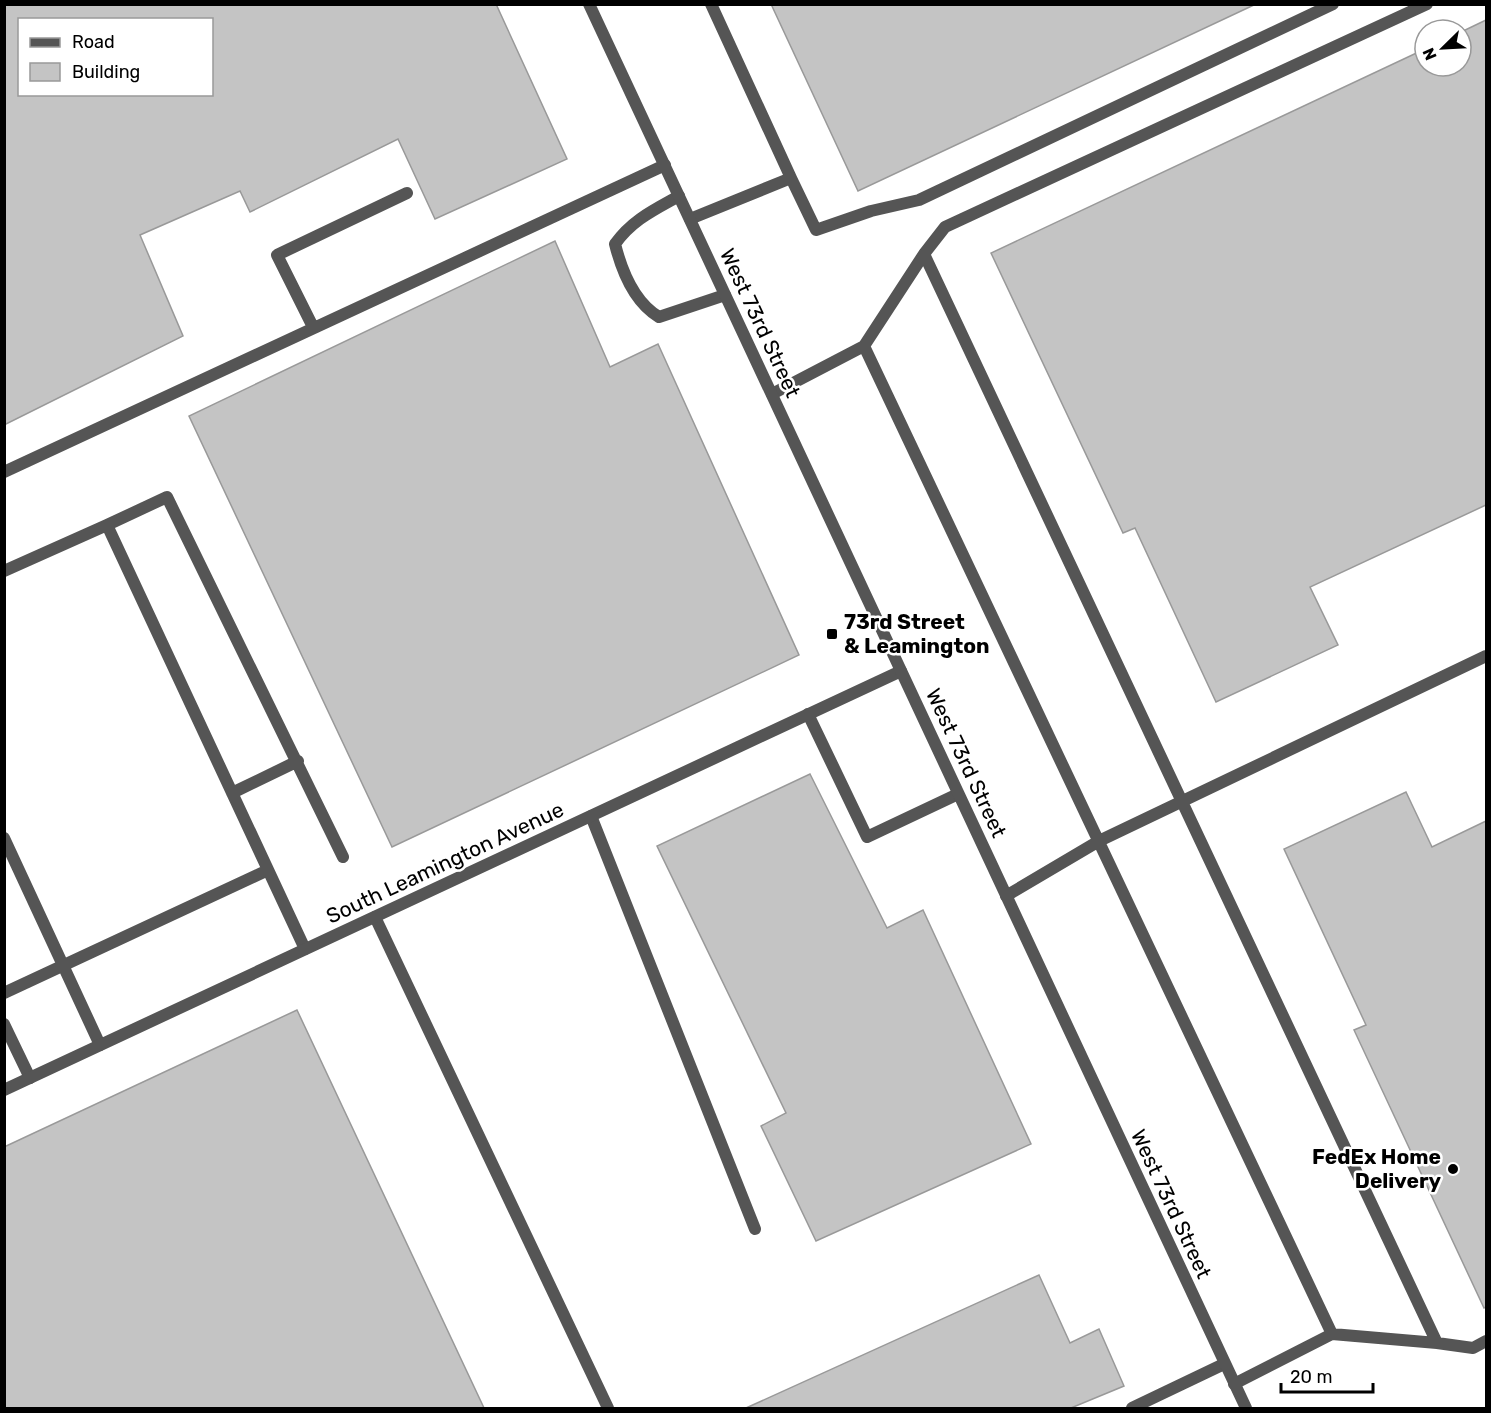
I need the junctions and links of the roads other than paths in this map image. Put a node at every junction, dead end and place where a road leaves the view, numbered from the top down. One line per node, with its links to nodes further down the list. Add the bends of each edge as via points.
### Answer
1 (590, 4): 5 (street, West 73rd Street)
2 (711, 4): 6 (street)
3 (1333, 4): 6 (street, via 919,200 816,230)
4 (1427, 4): 10 (street, via 945,227)
5 (665, 165): 8 (street, West 73rd Street); 12 (street)
6 (791, 178): 9 (street)
7 (407, 193): 12 (street, via 277,255)
8 (679, 196): 9 (street, West 73rd Street); 11 (street, via 636,220 624,232 615,244 621,267 648,310 659,317)
9 (690, 219): 11 (street, West 73rd Street)
10 (924, 254): 13 (street); 24 (street)
11 (725, 295): 14 (street, West 73rd Street)
12 (313, 327): 15 (street)
13 (864, 346): 14 (street); 27 (street)
14 (772, 394): 19 (street, West 73rd Street)
15 (4, 472)
16 (107, 525): 17 (street); 21 (street, via 167,497); 22 (street)
17 (4, 571)
18 (1486, 656): 24 (street)
19 (901, 671): 20 (street, South Leamington Avenue); 23 (street, West 73rd Street)
20 (808, 714): 23 (street, via 867,837); 25 (street, South Leamington Avenue)
21 (298, 761): 22 (street); 28 (street)
22 (232, 793): 29 (street)
23 (958, 794): 30 (street, West 73rd Street)
24 (1181, 802): 27 (street); 42 (street)
25 (591, 816): 31 (street, South Leamington Avenue); 39 (street)
26 (4, 838): 33 (street)
27 (1099, 841): 30 (street); 40 (street)
28 (343, 857)
29 (268, 870): 32 (street); 33 (street)
30 (1006, 896): 43 (street, West 73rd Street)
31 (375, 917): 32 (street, South Leamington Avenue); 45 (street)
32 (305, 949): 36 (street, South Leamington Avenue)
33 (63, 966): 34 (street); 36 (street)
34 (4, 993)
35 (4, 1024): 37 (street)
36 (100, 1045): 37 (street, South Leamington Avenue)
37 (30, 1078): 38 (street, South Leamington Avenue)
38 (4, 1090)
39 (755, 1229)
40 (1332, 1334): 42 (street); 44 (street)
41 (1486, 1341): 42 (street, via 1473,1348)
42 (1437, 1343)
43 (1224, 1364): 44 (street, West 73rd Street); 46 (street)
44 (1234, 1384): 47 (street, West 73rd Street)
45 (608, 1408)
46 (1132, 1408)
47 (1245, 1408)

